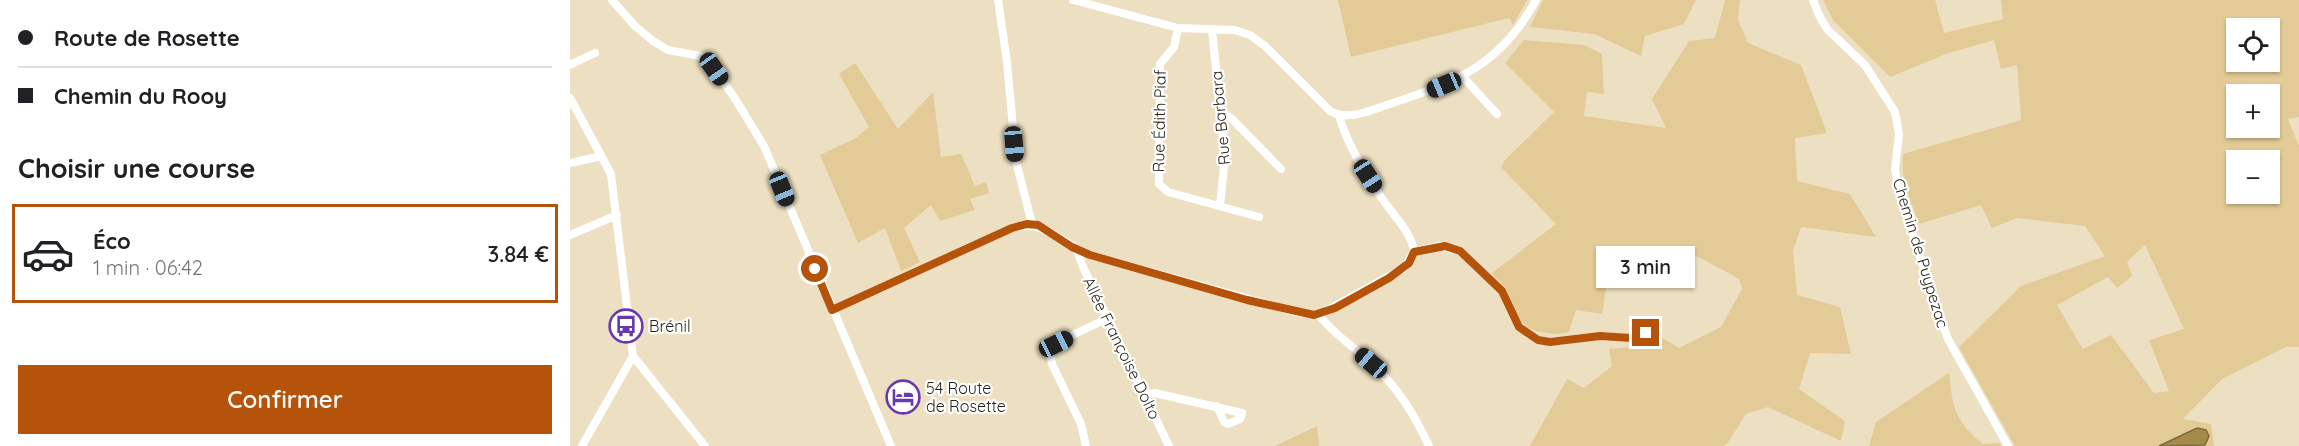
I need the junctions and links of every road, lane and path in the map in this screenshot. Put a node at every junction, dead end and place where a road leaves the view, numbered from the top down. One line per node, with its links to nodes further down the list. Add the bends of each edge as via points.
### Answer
1 (612, 0): 25 (street, via 653,41 668,50 700,56 714,69 764,146)
2 (998, 0): 21 (street, via 1016,161)
3 (1073, 0): 6 (street)
4 (1536, 0): 10 (street, via 1520,29 1483,65)
5 (1813, 0): 38 (street, Chemin de Puypezac, via 1827,29 1865,65 1894,111 1899,134 1898,189 1940,317 1965,371)
6 (1178, 28): 7 (street); 18 (street, Rue Édith Piaf, via 1172,51 1160,64 1159,184 1168,192)
7 (1212, 30): 12 (street, Rue Barbara); 14 (street, via 1235,30 1250,35)
8 (595, 53): 9 (street)
9 (570, 65)
10 (1463, 77): 13 (street); 14 (street, via 1426,93 1356,115)
11 (570, 98): 15 (street)
12 (1220, 111): 17 (street); 18 (street, Rue Barbara, via 1225,158)
13 (1497, 114)
14 (1339, 116): 24 (street, via 1353,150 1411,239)
15 (601, 156): 16 (street); 19 (street, via 611,174)
16 (570, 163)
17 (1281, 169)
18 (1220, 206): 20 (street, Rue Édith Piaf)
19 (617, 216): 22 (street); 29 (street)
20 (1259, 217)
21 (1032, 224): 23 (street); 25 (street, via 1012,228)
22 (570, 235)
23 (1077, 250): 26 (street, via 1258,303); 27 (street, Allée Françoise Dolto)
24 (1414, 252): 26 (street, via 1409,263 1397,273); 28 (street, via 1445,246 1460,251 1502,291 1519,327 1538,340 1631,338)
25 (832, 310): 34 (street)
26 (1318, 314): 37 (street, via 1398,392)
27 (1108, 318): 30 (street, Allée Françoise Dolto); 35 (street, via 1056,344 1050,352 1083,429)
28 (1646, 333)
29 (633, 356): 32 (street); 33 (street)
30 (1145, 395): 31 (street, via 1155,393); 36 (street, Allée Françoise Dolto)
31 (1217, 406)
32 (582, 446)
33 (705, 446)
34 (891, 446)
35 (1086, 446)
36 (1169, 446)
37 (1429, 446)
38 (2008, 446)

